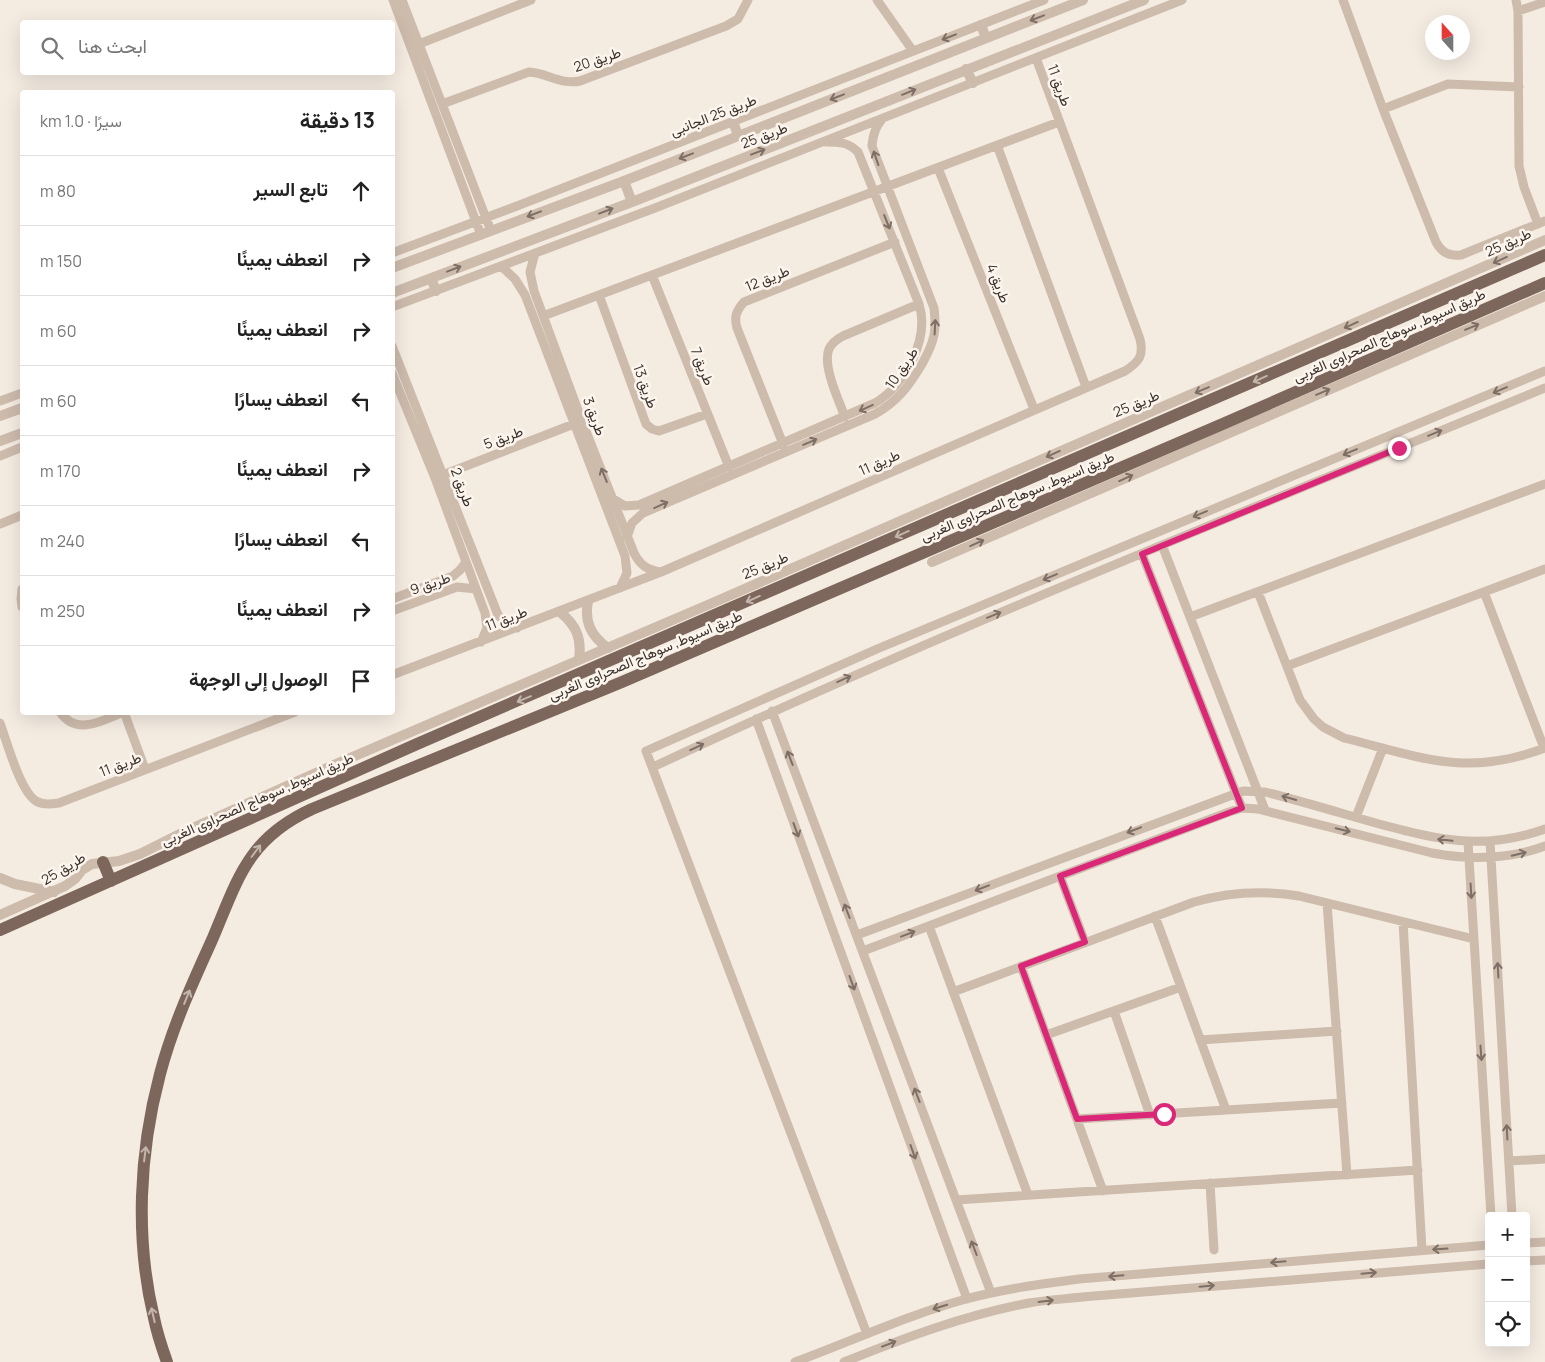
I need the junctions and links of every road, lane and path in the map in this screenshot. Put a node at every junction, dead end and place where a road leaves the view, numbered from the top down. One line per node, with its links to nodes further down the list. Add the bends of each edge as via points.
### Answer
1 (531, 0): 15 (street)
2 (748, 0): 21 (street, طريق 20, via 738,18 726,26 580,81 566,82 529,72)
3 (877, 0): 16 (street)
4 (1044, 0): 13 (street, طريق 25 الجانبى)
5 (1083, 0): 14 (street, طريق 25, one-way to 14)
6 (1144, 0): 18 (street, طريق 25)
7 (1182, 0): 17 (street)
8 (1343, 0): 22 (street)
9 (1516, 0): 12 (street)
10 (398, 1): 15 (street); 35 (street)
11 (1545, 2): 12 (street)
12 (1518, 11): 20 (street)
13 (981, 25): 14 (street); 16 (street, طريق 25 الجانبى, one-way to 16)
14 (986, 38): 26 (street, طريق 25, one-way to 26)
15 (419, 44): 21 (street)
16 (913, 51): 24 (street, طريق 25 الجانبى)
17 (1036, 58): 19 (street); 25 (street, طريق 11)
18 (966, 69): 19 (street); 33 (street, طريق 25, one-way to 18)
19 (973, 83): 23 (street)
20 (1519, 88): 22 (street, via 1448,84); 36 (street, via 1519,166 1524,187)
21 (442, 104): 34 (street)
22 (1383, 109): 36 (street, via 1440,249 1446,254 1461,255)
23 (882, 119): 27 (street); 31 (street, طريق 10, one-way to 23, via 872,146 876,127)
24 (733, 122): 26 (street); 34 (street, طريق 25 الجانبى)
25 (1059, 122): 28 (street, طريق 11); 59 (street, طريق 11, via 1142,348 1134,365)
26 (738, 136): 30 (street, طريق 25, one-way to 30)
27 (818, 142): 32 (street, طريق 10, via 852,146 862,159); 41 (street)
28 (997, 146): 29 (street, طريق 11); 59 (street)
29 (938, 168): 31 (street, طريق 11); 65 (street, طريق 4)
30 (624, 181): 33 (street); 37 (street, طريق 25, one-way to 37)
31 (887, 187): 32 (street, طريق 11); 54 (street, طريق 10)
32 (875, 191): 39 (street, طريق 10, one-way to 39); 45 (street, طريق 11)
33 (632, 202): 46 (street, طريق 25, one-way to 33)
34 (486, 218): 35 (street, طريق 25 الجانبى); 37 (street)
35 (476, 222): 37 (street); 40 (street, طريق 25 الجانبى)
36 (1541, 222)
37 (486, 233): 44 (street, طريق 25)
38 (1545, 240): 99 (street, طريق 25, one-way to 99)
39 (895, 242): 53 (street, طريق 10); 73 (street, طريق 12, via 744,302 737,309 737,328)
40 (395, 252)
41 (535, 253): 43 (street); 55 (street, طريق 3, via 531,282)
42 (1545, 255): 125 (main road, طريق اسيوط, سوهاج الصحراوى الغربى, one-way to 125)
43 (500, 266): 48 (street); 69 (street, طريق 3, via 515,279 525,295)
44 (395, 267)
45 (652, 275): 50 (street, طريق 11); 66 (street, طريق 7)
46 (431, 278): 48 (street); 49 (street, طريق 25)
47 (1545, 283): 84 (main road, طريق اسيوط, سوهاج الصحراوى الغربى)
48 (436, 291): 52 (street)
49 (395, 292)
50 (599, 295): 55 (street, طريق 11); 66 (street, طريق 13, via 646,424 652,429 666,430)
51 (1545, 296): 84 (street, one-way to 51)
52 (395, 306)
53 (921, 308): 54 (street); 63 (street, طريق 10, via 922,333 916,350); 68 (street, via 843,336 831,345 826,359)
54 (934, 308): 63 (street, طريق 10, one-way to 54, via 907,389 929,350 936,322)
55 (543, 316): 69 (street, طريق 3)
56 (395, 354): 76 (street, طريق 2)
57 (1545, 371): 112 (street, one-way to 112, via 877,649 646,751)
58 (395, 378): 76 (street, طريق 2)
59 (1086, 387): 65 (street, طريق 11)
60 (1545, 388): 82 (street, one-way to 60)
61 (20, 394): 62 (street)
62 (0, 401)
63 (887, 402): 68 (street, طريق 10, one-way to 68); 73 (street, طريق 10, one-way to 63, via 875,414)
64 (20, 409): 67 (street)
65 (1034, 409): 87 (street, طريق 11)
66 (707, 414): 75 (street, طريق 7)
67 (0, 416)
68 (845, 417): 73 (street, طريق 10)
69 (578, 423): 76 (street, طريق 5); 78 (street, طريق 3, one-way to 69); 88 (street, طريق 3, via 625,556 627,573)
70 (20, 434): 71 (street)
71 (0, 441)
72 (20, 448): 74 (street)
73 (785, 448): 75 (street, طريق 10); 81 (street, طريق 10, one-way to 73, via 632,523 643,513)
74 (0, 456)
75 (729, 467): 78 (street, طريق 10, via 639,505 625,506)
76 (439, 476): 85 (street, طريق 2); 97 (street, طريق 2, via 498,615)
77 (1545, 484): 90 (street)
78 (613, 499): 81 (street, طريق 3)
79 (20, 516): 80 (street)
80 (4, 522)
81 (628, 536): 87 (street, طريق 3, via 638,561 644,567)
82 (1162, 545): 83 (street); 96 (street)
83 (1142, 554): 103 (street, one-way to 83, via 980,620); 115 (street)
84 (930, 557): 173 (main road, طريق اسيوط, سوهاج الصحراوى الغربى, one-way to 84, via 154,1320 143,1246 142,1188 148,1130 160,1074 187,996 246,863 259,846 280,826 312,809)
85 (466, 562): 89 (street, طريق 2); 92 (street, طريق 9, via 453,576)
86 (1545, 569): 91 (street)
87 (661, 572): 88 (street, طريق 11)
88 (620, 588): 93 (street, طريق 11)
89 (476, 589): 94 (street, طريق 9, via 457,587); 98 (street, طريق 2, via 487,620)
90 (1258, 592): 96 (street); 101 (street)
91 (1484, 592): 101 (street); 111 (street)
92 (395, 598)
93 (588, 601): 95 (street, طريق 11); 99 (street, via 586,612 592,633)
94 (395, 610)
95 (560, 612): 97 (street, طريق 11); 100 (street, via 576,627 580,638)
96 (1190, 617): 114 (street)
97 (517, 628): 98 (street, طريق 11)
98 (481, 642): 102 (street, طريق 11)
99 (608, 648): 100 (street, طريق 25)
100 (580, 660): 125 (street, طريق 25, via 184,832)
101 (1287, 666): 110 (street, via 1300,700 1323,727 1344,738)
102 (395, 674)
103 (772, 711): 108 (street); 137 (street, one-way to 103)
104 (63, 715): 105 (street, via 69,722 80,726)
105 (116, 715)
106 (124, 715): 113 (street)
107 (287, 715): 113 (street, طريق 11)
108 (756, 719): 112 (street, one-way to 108); 171 (street, one-way to 171)
109 (0, 723): 113 (street, طريق 11, via 27,793 37,802 47,805 59,803)
110 (1383, 748): 111 (street, via 1431,760 1472,764 1507,760); 118 (street)
111 (1545, 748)
112 (652, 767): 172 (street)
113 (145, 769)
114 (1257, 790): 115 (street); 117 (street); 118 (street, one-way to 114)
115 (1236, 792): 116 (street); 137 (street, one-way to 137)
116 (1242, 808): 117 (street); 127 (street)
117 (1265, 810): 123 (street, one-way to 123, via 1432,853)
118 (1356, 817): 121 (street, one-way to 118, via 1438,839)
119 (1545, 829): 120 (street)
120 (1490, 841): 121 (street); 124 (street)
121 (1468, 842): 123 (street)
122 (1545, 846): 124 (street, one-way to 122)
123 (1469, 858): 124 (street); 138 (street, one-way to 138)
124 (1491, 858): 153 (street, one-way to 124)
125 (142, 860): 126 (street, طريق 25); 129 (main road, طريق اسيوط, سوهاج الصحراوى الغربى)
126 (103, 862): 129 (main road); 130 (street, طريق 25, via 82,870 75,879)
127 (1060, 876): 135 (street); 139 (street)
128 (0, 878): 130 (street)
129 (111, 881): 136 (main road, طريق اسيوط, سوهاج الصحراوى الغربى)
130 (55, 892): 132 (street, طريق 25)
131 (1328, 903): 133 (street, via 1276,893 1234,893 1194,902); 134 (street); 145 (street)
132 (0, 915)
133 (1155, 916): 139 (street); 142 (street)
134 (1403, 922): 138 (street); 154 (street)
135 (929, 926): 140 (street, one-way to 135); 143 (street)
136 (0, 930)
137 (857, 935): 140 (street)
138 (1474, 939): 160 (street, one-way to 160)
139 (1085, 942): 141 (street)
140 (863, 951): 159 (street, one-way to 140)
141 (1021, 966): 143 (street); 146 (street)
142 (1181, 987): 144 (street); 147 (street)
143 (953, 992): 158 (street)
144 (1114, 1011): 146 (street); 150 (street)
145 (1337, 1031): 147 (street); 148 (street)
146 (1046, 1035): 151 (street)
147 (1200, 1040): 149 (street)
148 (1342, 1103): 149 (street); 155 (street)
149 (1226, 1110): 150 (street)
150 (1150, 1115): 151 (street)
151 (1077, 1119): 157 (street)
152 (1545, 1159): 153 (street)
153 (1509, 1161): 161 (street)
154 (1418, 1170): 155 (street); 166 (street)
155 (1347, 1175): 156 (street)
156 (1210, 1183): 157 (street); 165 (street)
157 (1103, 1190): 158 (street)
158 (1028, 1195): 159 (street)
159 (956, 1200): 170 (street, one-way to 159)
160 (1491, 1212)
161 (1512, 1212)
162 (1545, 1242): 163 (street)
163 (1530, 1243)
164 (1485, 1245): 166 (street, one-way to 166)
165 (1214, 1250)
166 (1422, 1250): 170 (street, one-way to 170, via 1079,1279)
167 (1545, 1260): 168 (street)
168 (1530, 1261)
169 (1485, 1264): 175 (street, one-way to 169, via 930,1329 1030,1303)
170 (991, 1293): 171 (street)
171 (967, 1299): 172 (street, one-way to 172)
172 (867, 1334): 174 (street)
173 (167, 1362)
174 (795, 1362)
175 (844, 1362)

